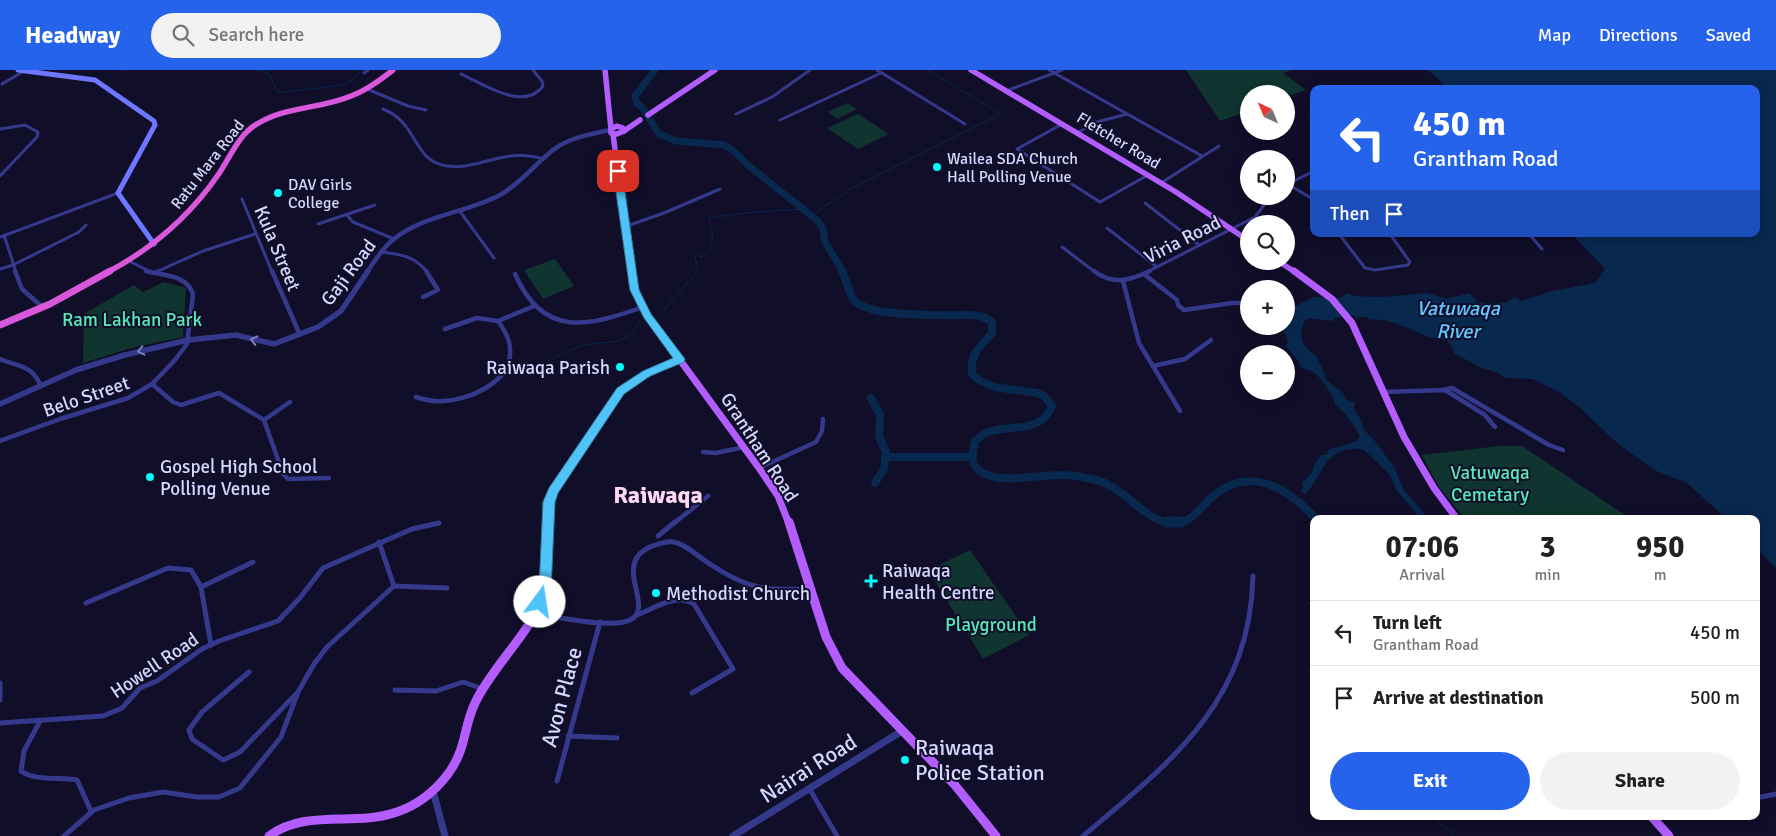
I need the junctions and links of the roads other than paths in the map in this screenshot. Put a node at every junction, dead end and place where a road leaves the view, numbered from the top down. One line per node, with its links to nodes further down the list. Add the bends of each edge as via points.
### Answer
1 (368, 70): 13 (street)
2 (388, 70): 63 (highway, Ratu Mara Road, via 354,93 282,109 252,122 235,140 191,204)
3 (393, 70): 18 (highway, Ratu Mara Road)
4 (533, 70): 16 (street, via 543,86 535,94 517,98)
5 (605, 70): 22 (main road, Grantham Road)
6 (715, 70): 29 (main road)
7 (810, 70): 23 (street, via 772,97)
8 (877, 70): 14 (street)
9 (971, 70): 19 (main road, Fletcher Road)
10 (1049, 70): 15 (street)
11 (1062, 70): 15 (street)
12 (21, 71): 17 (street); 43 (main road, via 95,80 154,121 155,125)
13 (364, 73)
14 (881, 73): 25 (street); 26 (street)
15 (1054, 73): 19 (street); 24 (street)
16 (461, 74)
17 (2, 84)
18 (367, 89): 21 (street); 63 (highway, Ratu Mara Road, via 335,102 283,112 256,124 241,138 218,175 187,214)
19 (1006, 91): 27 (main road, Fletcher Road)
20 (383, 109): 35 (street, via 401,117 426,156 439,164 462,165 516,154)
21 (426, 110)
22 (610, 114): 29 (main road); 30 (main road, Grantham Road)
23 (736, 114)
24 (1127, 114): 31 (street, via 1097,122); 34 (street)
25 (780, 120)
26 (965, 124)
27 (1062, 124): 31 (main road, Fletcher Road); 37 (street, via 1017,149 1100,202)
28 (0, 128): 38 (street, via 24,124 38,132 37,137)
29 (622, 129): 30 (main road); 33 (main road, Grantham Road)
30 (611, 132): 33 (main road, Grantham Road); 35 (street, Gaji Road, via 574,139)
31 (1077, 133): 37 (main road, Fletcher Road)
32 (1220, 146): 34 (street)
33 (615, 150): 53 (main road, Grantham Road)
34 (1202, 156): 40 (street)
35 (544, 159): 49 (street, Gaji Road, via 500,195)
36 (1310, 174): 39 (street)
37 (1148, 175): 40 (main road, Fletcher Road)
38 (0, 176)
39 (1295, 180)
40 (1161, 183): 55 (main road, Fletcher Road)
41 (720, 189): 53 (street)
42 (1295, 189): 44 (street)
43 (118, 193): 58 (street); 63 (main road)
44 (1310, 198)
45 (242, 199): 56 (street, Kula Street)
46 (1145, 203): 64 (street)
47 (375, 205): 50 (street)
48 (1264, 205): 55 (street, Viria Road, via 1258,214)
49 (459, 210): 62 (street, Gaji Road, via 418,225); 68 (street)
50 (347, 215): 51 (street); 62 (street, via 353,222)
51 (318, 224)
52 (86, 225): 70 (street, via 79,232)
53 (624, 228): 82 (main road, Grantham Road, via 632,282)
54 (1107, 228): 71 (street)
55 (1231, 229): 57 (main road, Fletcher Road); 64 (street, Viria Road)
56 (256, 234): 74 (street, via 203,251); 86 (street, Kula Street)
57 (1240, 235)
58 (2, 236): 70 (street)
59 (1341, 237): 60 (street, via 1360,264 1375,270 1405,266 1410,262)
60 (1392, 237)
61 (1532, 237): 66 (street)
62 (394, 239): 67 (street, Gaji Road)
63 (153, 242): 69 (highway, Ratu Mara Road)
64 (1199, 245): 71 (street, Viria Road)
65 (1062, 248): 77 (street, via 1104,279)
66 (1542, 249)
67 (381, 252): 78 (street, via 410,256 424,266 438,290); 86 (street, Gaji Road, via 341,311 326,323)
68 (494, 258)
69 (127, 260): 74 (street, Belo Street); 80 (highway, Ratu Mara Road); 84 (highway, Ratu Mara Road, via 50,304)
70 (13, 265): 72 (street); 80 (street, via 22,289)
71 (1157, 267): 76 (street, Viria Road)
72 (0, 269)
73 (1291, 270): 95 (main road, via 1334,301 1350,320)
74 (154, 274): 87 (street, Belo Street, via 186,281 191,287)
75 (515, 274): 81 (street)
76 (1144, 274): 77 (street, Viria Road); 79 (street, via 1177,300 1184,310)
77 (1123, 281): 91 (street, via 1138,343)
78 (423, 297)
79 (1240, 303)
80 (40, 305): 84 (highway, Ratu Mara Road)
81 (534, 306): 82 (street, via 553,319 587,323); 83 (street)
82 (643, 307): 90 (main road, Grantham Road)
83 (498, 321): 85 (street, via 474,318); 96 (street, via 509,339 510,348 510,357 499,376 477,392 449,402)
84 (0, 323)
85 (445, 329)
86 (300, 335): 87 (street, Gaji Road, one-way to 87, via 274,344 236,336)
87 (188, 340): 92 (street, Belo Street); 93 (street, Gaji Road, one-way to 93, via 101,362)
88 (1211, 340): 91 (street, via 1183,362)
89 (0, 359): 93 (street, via 33,370)
90 (680, 359): 104 (main road, Grantham Road); 121 (main road, via 647,374 621,391 553,491 549,502 545,590)
91 (1153, 366): 99 (street)
92 (152, 384): 101 (street, via 181,405 219,393); 103 (street, Belo Street, via 128,398)
93 (41, 386): 98 (street, Gaji Road)
94 (1443, 390): 95 (street); 102 (street, via 1485,415); 105 (street, via 1452,388)
95 (1383, 392): 110 (main road, via 1429,481)
96 (416, 397)
97 (290, 402): 101 (street)
98 (0, 404)
99 (1180, 411)
100 (823, 419): 107 (street, via 822,431 816,442)
101 (264, 420): 108 (street, via 283,474 288,479)
102 (1495, 427)
103 (0, 441)
104 (744, 447): 106 (street); 107 (main road, Grantham Road)
105 (1563, 450)
106 (703, 452)
107 (759, 468): 119 (main road, Grantham Road, via 778,496)
108 (330, 478)
109 (708, 496): 112 (street)
110 (1454, 515)
111 (439, 522): 113 (street, Howell Road)
112 (658, 536)
113 (379, 542): 116 (street); 124 (street, Howell Road, via 323,568 278,621)
114 (253, 562): 117 (street)
115 (1253, 576): 150 (street, via 1252,604 1244,636 1213,709 1181,749)
116 (394, 586): 118 (street); 129 (street, via 327,648)
117 (201, 587): 120 (street, via 191,570 168,568); 124 (street)
118 (447, 588)
119 (810, 589): 122 (street, via 751,587 674,542 664,542 645,548 633,565 640,606); 134 (main road, Grantham Road, via 830,649 842,668)
120 (86, 603)
121 (534, 614): 123 (street); 128 (main road)
122 (637, 615): 123 (street, via 624,622); 130 (street, via 676,600 689,600 694,604 733,669)
123 (600, 622): 135 (street, Avon Place)
124 (211, 645): 132 (street, Howell Road, via 157,681 140,688 122,708 103,716)
125 (249, 672): 129 (street, via 202,712 189,730 192,739 223,760 240,752)
126 (0, 683): 131 (street)
127 (395, 690): 128 (street, via 436,691 463,682)
128 (483, 690): 139 (main road, via 469,715 459,755)
129 (298, 692): 142 (street, via 281,737 232,795 222,798 190,797 152,792)
130 (692, 693)
131 (0, 700)
132 (40, 721): 133 (street, Howell Road); 142 (street, via 20,759 21,771 29,777 77,780)
133 (0, 723)
134 (902, 731): 138 (street, Nairai Road); 149 (main road, Grantham Road, via 954,784)
135 (568, 736): 136 (street); 137 (street, Avon Place)
136 (617, 738)
137 (557, 781)
138 (809, 788): 147 (street, Nairai Road); 148 (street)
139 (433, 791): 145 (main road, via 418,804 397,813 368,819 307,820 293,823); 146 (street)
140 (1776, 794): 141 (street)
141 (1760, 797)
142 (91, 811): 144 (street, via 82,823)
143 (1655, 820): 151 (main road)
144 (64, 836)
145 (270, 836)
146 (445, 836)
147 (733, 836)
148 (837, 836)
149 (996, 836)
150 (1083, 836)
151 (1670, 836)

